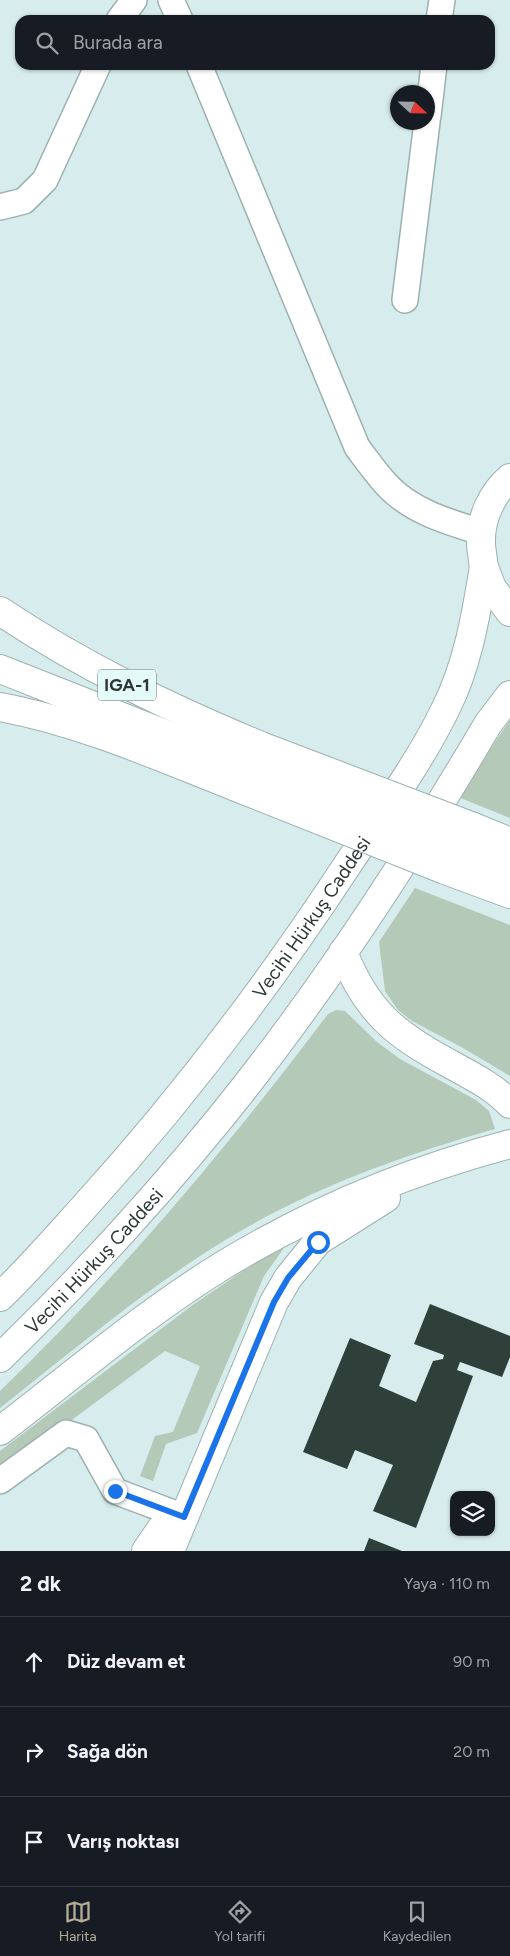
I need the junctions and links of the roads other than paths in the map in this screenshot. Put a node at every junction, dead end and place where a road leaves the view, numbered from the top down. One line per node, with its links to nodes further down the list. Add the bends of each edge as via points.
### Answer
1 (134, 0): 4 (street)
2 (171, 0): 5 (street)
3 (442, 0): 6 (street)
4 (123, 15)
5 (178, 15)
6 (440, 15)
7 (96, 70): 12 (street, via 45,180 24,201)
8 (201, 70): 15 (street, via 357,447 387,485 416,508)
9 (433, 70): 10 (street)
10 (432, 85)
11 (426, 130): 13 (street)
12 (0, 207)
13 (405, 300)
14 (510, 478): 15 (main road, Vecihi Hürkuş Caddesi, via 501,485 488,507)
15 (481, 532): 16 (main road, Vecihi Hürkuş Caddesi)
16 (484, 567): 18 (main road, via 492,588); 33 (main road, Vecihi Hürkuş Caddesi, via 463,672 445,712 327,897 203,1068 140,1145)
17 (0, 612): 22 (main road, IGA-1, via 172,709)
18 (510, 612)
19 (0, 669): 22 (main road)
20 (510, 695): 27 (main road, Vecihi Hürkuş Caddesi, via 488,724)
21 (0, 707): 22 (main road, via 113,740)
22 (248, 767): 24 (main road, IGA-1, bridge); 24 (main road, bridge)
23 (510, 842): 24 (main road, IGA-1)
24 (458, 848): 25 (main road); 26 (main road)
25 (510, 869)
26 (510, 894)
27 (343, 952): 28 (main road, via 351,973 370,1004 396,1031 418,1047 487,1085); 34 (main road, Vecihi Hürkuş Caddesi, via 221,1117 77,1281)
28 (510, 1104)
29 (510, 1144): 30 (main road)
30 (468, 1155): 31 (street); 32 (main road)
31 (510, 1155)
32 (416, 1173): 35 (main road, via 325,1210 221,1266 124,1335); 37 (main road, via 384,1200 318,1242 288,1278 274,1302)
33 (0, 1297)
34 (0, 1358)
35 (0, 1431)
36 (0, 1482): 37 (street, via 66,1432 86,1439 115,1491)
37 (184, 1517): 38 (main road, via 161,1529); 39 (main road)
38 (146, 1551)
39 (170, 1551)

